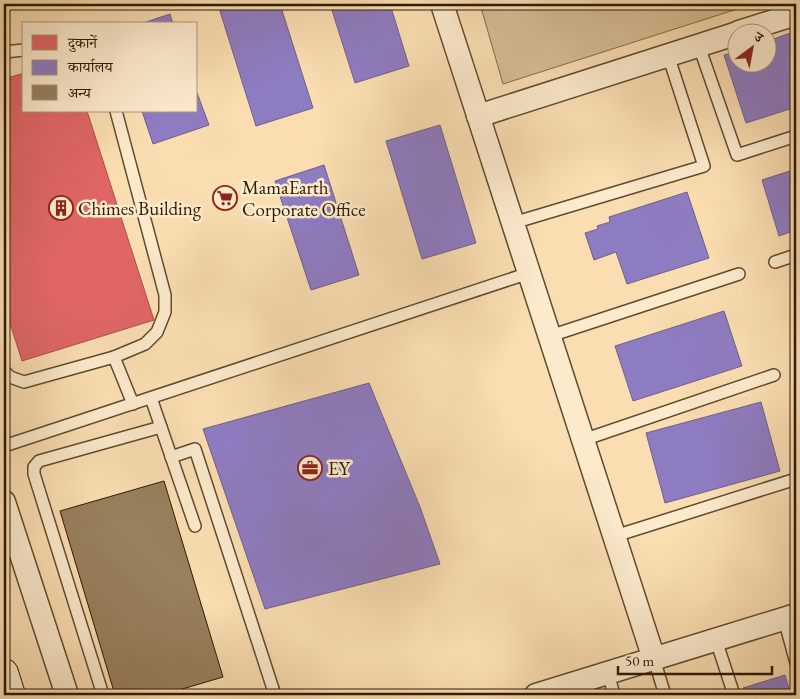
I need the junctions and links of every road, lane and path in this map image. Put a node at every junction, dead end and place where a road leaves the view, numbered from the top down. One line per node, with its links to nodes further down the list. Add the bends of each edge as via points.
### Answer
1 (442, 4): 10 (street)
2 (796, 14): 3 (street)
3 (772, 22)
4 (728, 36): 5 (street)
5 (699, 46): 8 (street); 11 (lane, via 737,155)
6 (22, 50): 7 (lane)
7 (4, 52)
8 (668, 55): 10 (street); 12 (lane, via 704,166)
9 (116, 112): 18 (lane, via 165,295 165,312 157,332 145,344)
10 (478, 116): 12 (street)
11 (796, 136)
12 (513, 223): 15 (street)
13 (796, 254): 14 (lane)
14 (775, 262)
15 (529, 273): 17 (street); 21 (lane)
16 (740, 274): 17 (lane)
17 (550, 336): 24 (street)
18 (114, 357): 19 (lane, via 24,382 10,378); 22 (lane)
19 (4, 371)
20 (774, 375): 24 (lane)
21 (152, 398): 22 (lane); 23 (lane)
22 (133, 404): 25 (lane)
23 (162, 427): 26 (lane); 40 (lane, via 39,461 34,467)
24 (583, 440): 30 (street)
25 (4, 446)
26 (171, 457): 29 (lane); 41 (lane, via 195,449)
27 (796, 479): 30 (lane)
28 (4, 502): 39 (street)
29 (195, 526)
30 (615, 536): 33 (street)
31 (790, 617): 32 (street); 34 (lane)
32 (716, 640): 33 (street); 44 (lane)
33 (654, 659): 36 (street); 43 (lane)
34 (796, 662)
35 (4, 673): 38 (street)
36 (608, 673): 37 (street); 42 (lane)
37 (541, 694)
38 (11, 695)
39 (67, 695)
40 (103, 695)
41 (275, 695)
42 (614, 695)
43 (665, 695)
44 (734, 695)

